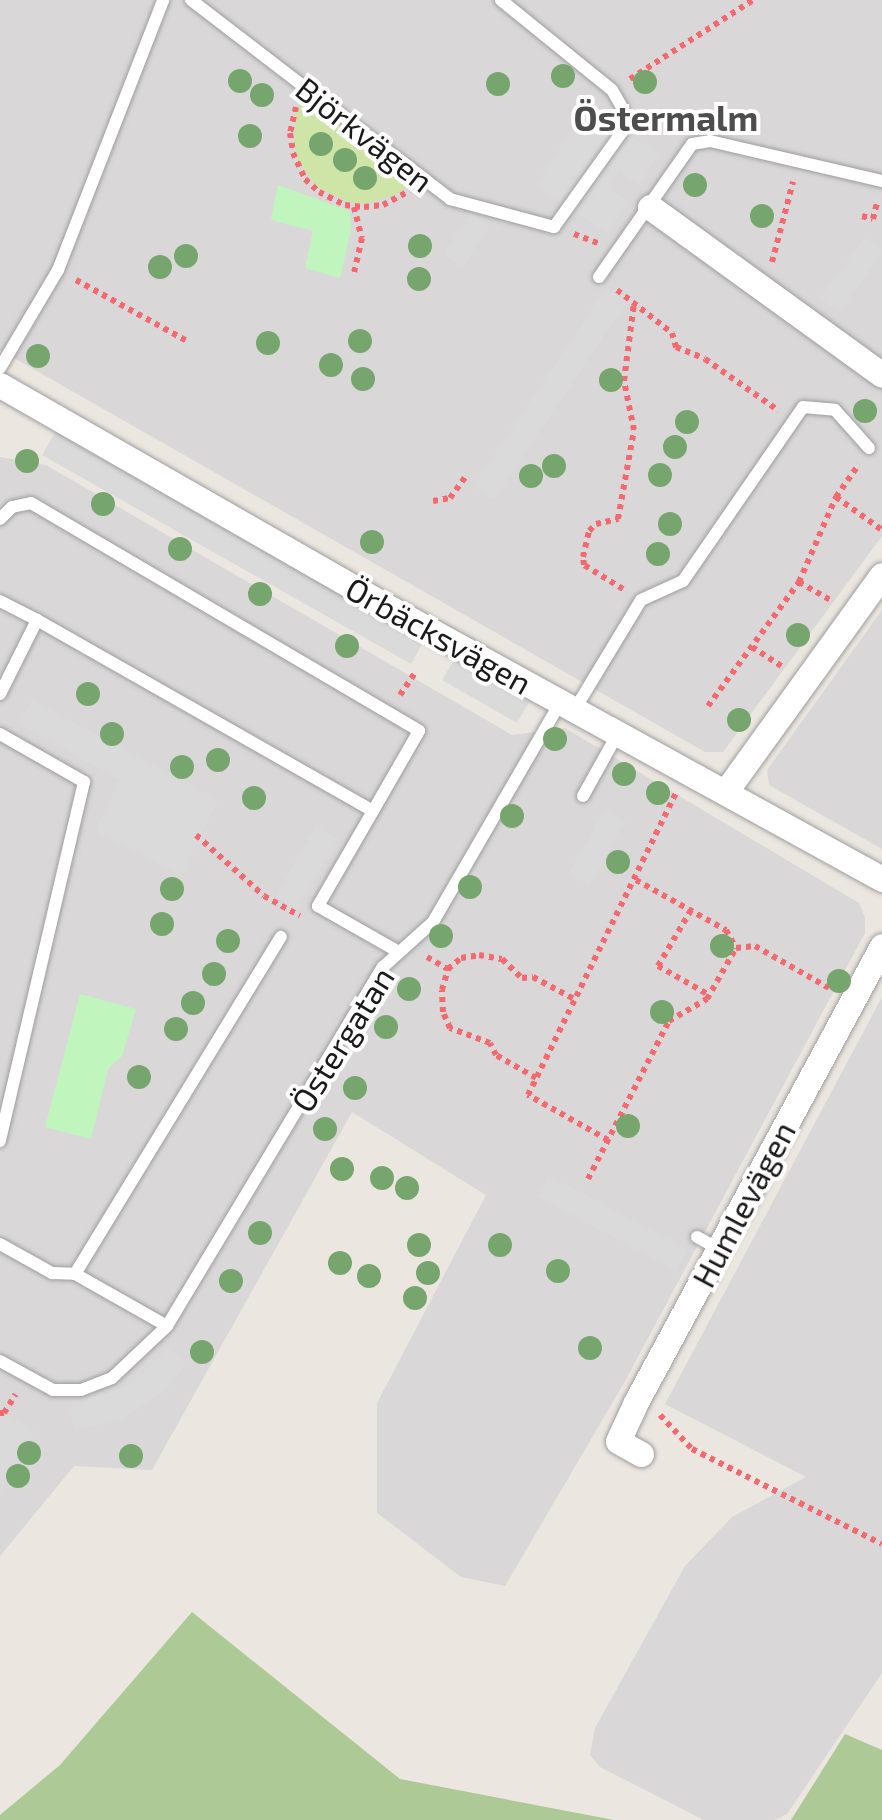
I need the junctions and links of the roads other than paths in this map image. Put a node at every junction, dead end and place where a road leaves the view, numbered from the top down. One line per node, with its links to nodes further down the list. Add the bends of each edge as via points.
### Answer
1 (163, 0): 7 (lane, via 58,270)
2 (191, 0): 3 (lane, Björkvägen, via 450,198 554,227 622,132 624,109 612,90)
3 (501, 0)
4 (882, 181): 5 (lane, via 710,141 692,144)
5 (650, 207): 6 (lane); 8 (street)
6 (600, 277)
7 (0, 368)
8 (882, 374)
9 (0, 385): 16 (street, Örbäcksvägen)
10 (870, 448): 16 (lane, via 836,410 803,407 683,581 640,600)
11 (0, 519): 21 (lane, via 12,507 31,503 418,731)
12 (882, 574): 19 (street)
13 (0, 601): 14 (lane)
14 (37, 620): 15 (lane); 21 (lane)
15 (0, 694)
16 (568, 705): 17 (street, Örbäcksvägen); 25 (lane, via 433,922)
17 (618, 733): 19 (street, Örbäcksvägen); 20 (lane)
18 (0, 734): 26 (lane, via 84,782)
19 (726, 791): 22 (street, Örbäcksvägen)
20 (583, 796)
21 (372, 811): 25 (lane, Östergatan, via 318,906)
22 (882, 879)
23 (281, 937): 28 (lane)
24 (882, 946): 31 (street, Humlevägen, via 708,1243 618,1442)
25 (398, 952): 29 (lane, Östergatan)
26 (0, 1141)
27 (0, 1244): 28 (lane, via 52,1274)
28 (75, 1274): 29 (lane)
29 (167, 1326): 30 (lane, Östergatan, via 112,1378 81,1390 53,1390)
30 (0, 1360)
31 (640, 1454)

